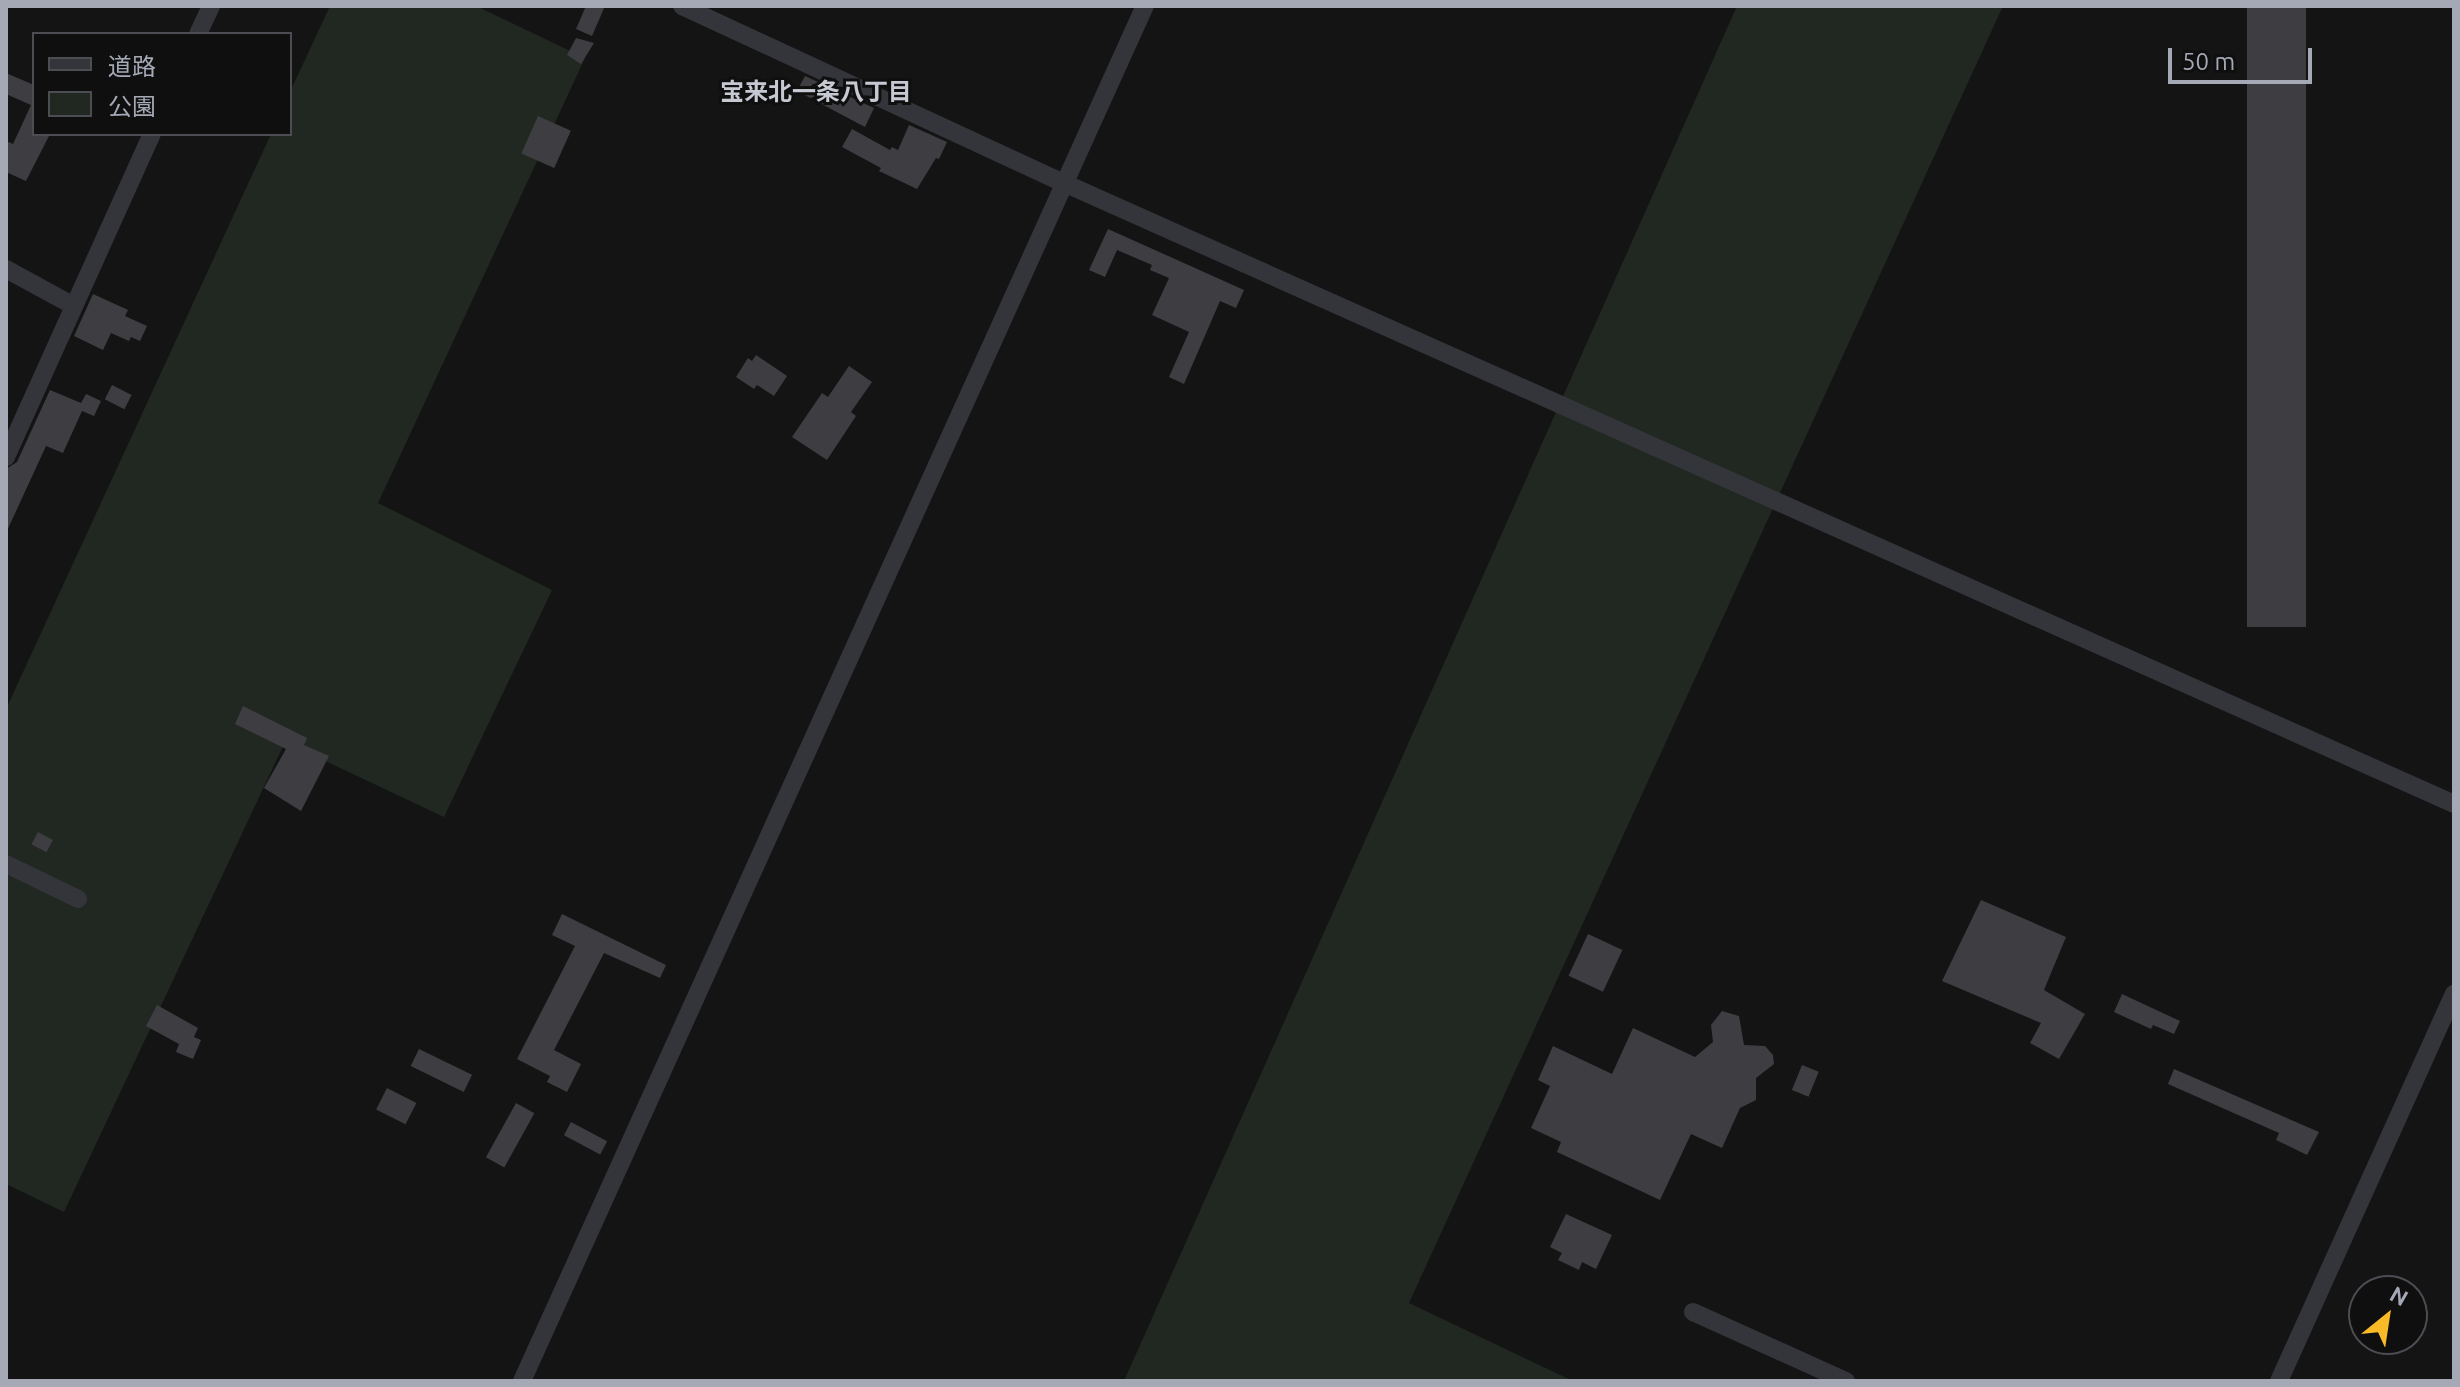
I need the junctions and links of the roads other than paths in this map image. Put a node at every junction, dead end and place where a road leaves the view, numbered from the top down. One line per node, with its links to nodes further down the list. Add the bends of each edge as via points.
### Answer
1 (211, 6): 4 (street)
2 (682, 6): 6 (street)
3 (1145, 6): 6 (street)
4 (199, 32)
5 (151, 136): 8 (street)
6 (1064, 183): 10 (street); 15 (street)
7 (6, 269): 8 (street)
8 (74, 306): 9 (street)
9 (6, 457)
10 (2454, 804)
11 (6, 864): 12 (street)
12 (78, 899)
13 (2454, 994): 17 (street)
14 (1693, 1312): 16 (street)
15 (522, 1381)
16 (1846, 1381)
17 (2279, 1381)

